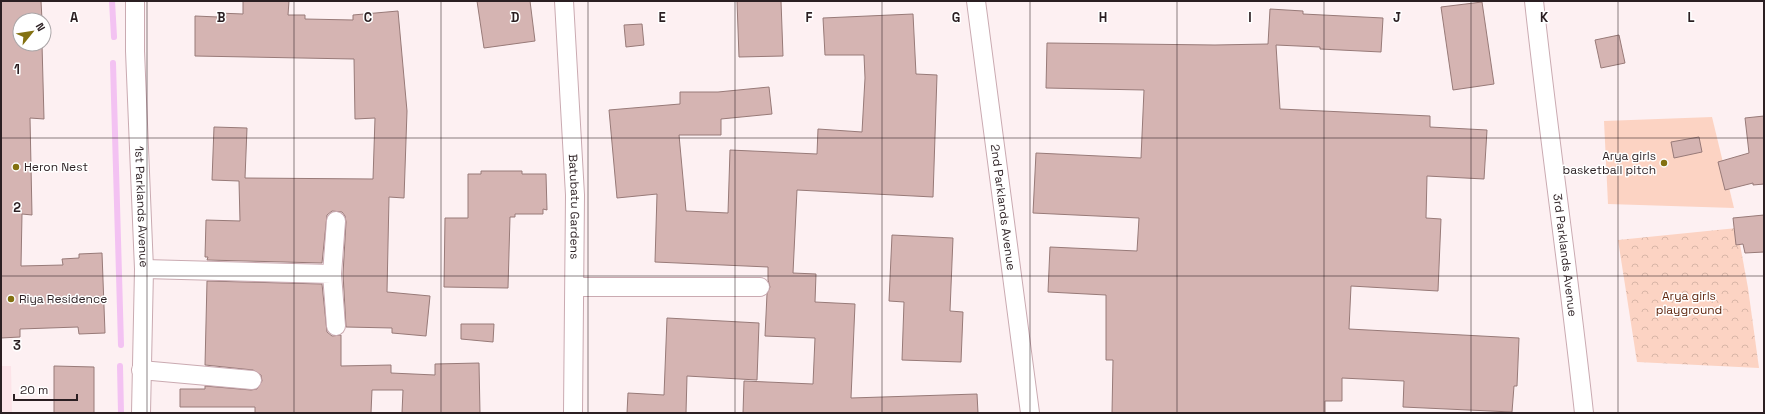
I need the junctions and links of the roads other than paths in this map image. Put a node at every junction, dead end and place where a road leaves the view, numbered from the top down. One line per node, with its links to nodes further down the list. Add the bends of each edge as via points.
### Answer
1 (135, 1): 6 (street, 1st Parklands Avenue)
2 (564, 1): 8 (street, Batubatu Gardens, via 575,195)
3 (976, 1): 15 (street, 2nd Parklands Avenue)
4 (1534, 1): 16 (street, 3rd Parklands Avenue)
5 (336, 221): 7 (street)
6 (144, 269): 7 (street); 11 (street, 1st Parklands Avenue)
7 (332, 274): 10 (street)
8 (575, 287): 9 (street); 14 (street, Batubatu Gardens)
9 (760, 287)
10 (336, 326)
11 (141, 370): 12 (street); 13 (street, 1st Parklands Avenue)
12 (252, 380)
13 (141, 413)
14 (572, 413)
15 (1030, 413)
16 (1584, 413)

